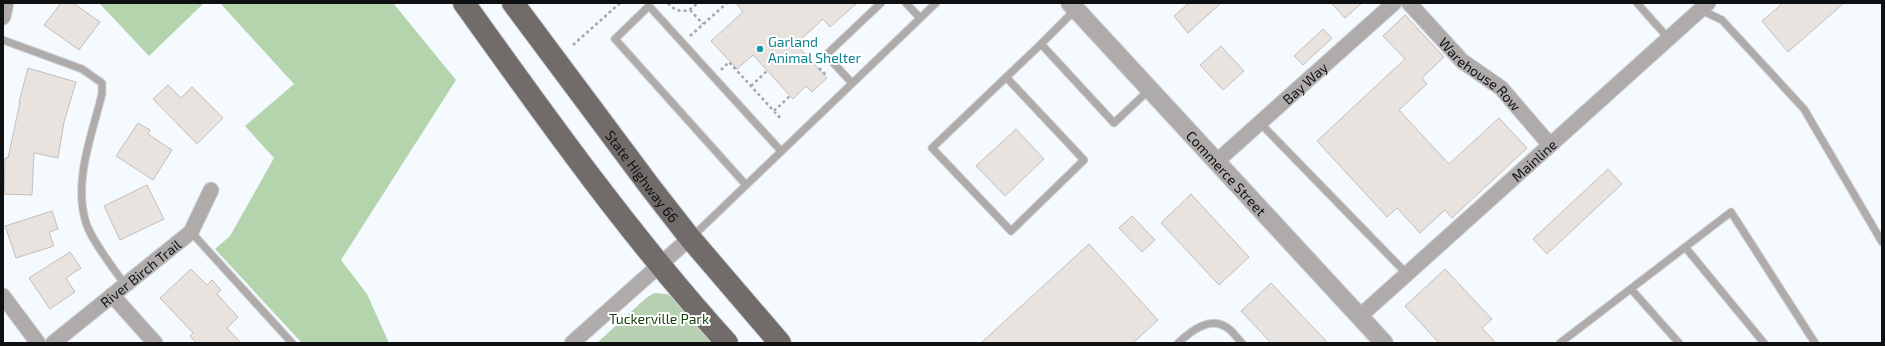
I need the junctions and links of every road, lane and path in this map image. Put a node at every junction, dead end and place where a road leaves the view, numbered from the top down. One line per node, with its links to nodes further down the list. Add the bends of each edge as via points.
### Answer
1 (6, 3): 17 (street)
2 (464, 3): 46 (main road, via 564,142)
3 (513, 3): 43 (main road, State Highway 66, via 600,122)
4 (620, 3): 24 (path)
5 (668, 3): 16 (path, via 679,11)
6 (697, 3): 16 (path)
7 (727, 3): 19 (path)
8 (881, 3): 30 (lane, via 826,55)
9 (906, 3): 18 (lane)
10 (936, 3): 18 (lane)
11 (1394, 3): 36 (street, Bay Way)
12 (1409, 3): 37 (street, Warehouse Row, via 1462,61 1501,88)
13 (1637, 3): 21 (lane)
14 (1701, 5): 21 (street, Mainline); 44 (lane, via 1722,20 1804,109)
15 (1073, 6): 23 (lane); 32 (street, Commerce Street)
16 (690, 10): 19 (path)
17 (3, 17)
18 (920, 18): 30 (lane)
19 (703, 24): 20 (path)
20 (690, 36)
21 (1669, 39): 37 (street, Mainline)
22 (3, 40): 48 (lane, via 82,69 102,83 102,94 82,172 81,202 87,224)
23 (1041, 44): 29 (lane); 32 (lane, via 1114,123)
24 (573, 45)
25 (734, 68): 31 (path)
26 (819, 68): 28 (path)
27 (767, 71): 31 (path)
28 (826, 75)
29 (1006, 77): 29 (lane, via 932,148 1011,231 1084,160)
30 (852, 83): 38 (lane)
31 (751, 86): 34 (path)
32 (1149, 90): 39 (street, Commerce Street)
33 (790, 96): 34 (path)
34 (774, 111): 35 (path)
35 (782, 120)
36 (1260, 123): 39 (street, Bay Way); 47 (lane)
37 (1550, 145): 47 (street, Mainline)
38 (781, 151): 40 (lane); 40 (lane, via 649,6 615,38)
39 (1216, 162): 52 (street, Commerce Street)
40 (746, 185): 43 (lane)
41 (211, 190): 42 (street, River Birch Trail)
42 (191, 232): 48 (street, River Birch Trail); 56 (lane)
43 (690, 238): 46 (street); 59 (main road, State Highway 66)
44 (1882, 242)
45 (1686, 247): 49 (lane); 65 (lane); 66 (lane, via 1731,212)
46 (660, 265): 57 (street); 58 (main road)
47 (1407, 274): 52 (street, Mainline)
48 (125, 285): 50 (street, River Birch Trail)
49 (1631, 289): 63 (lane); 64 (lane)
50 (112, 295): 54 (street, River Birch Trail); 55 (street)
51 (3, 296): 53 (street)
52 (1359, 317): 62 (street, Commerce Street)
53 (38, 343)
54 (52, 343)
55 (155, 343)
56 (292, 343)
57 (572, 343)
58 (727, 343)
59 (780, 343)
60 (1178, 343): 61 (lane, via 1193,329 1216,323 1227,327)
61 (1242, 343)
62 (1384, 343)
63 (1560, 343)
64 (1679, 343)
65 (1764, 343)
66 (1814, 343)

